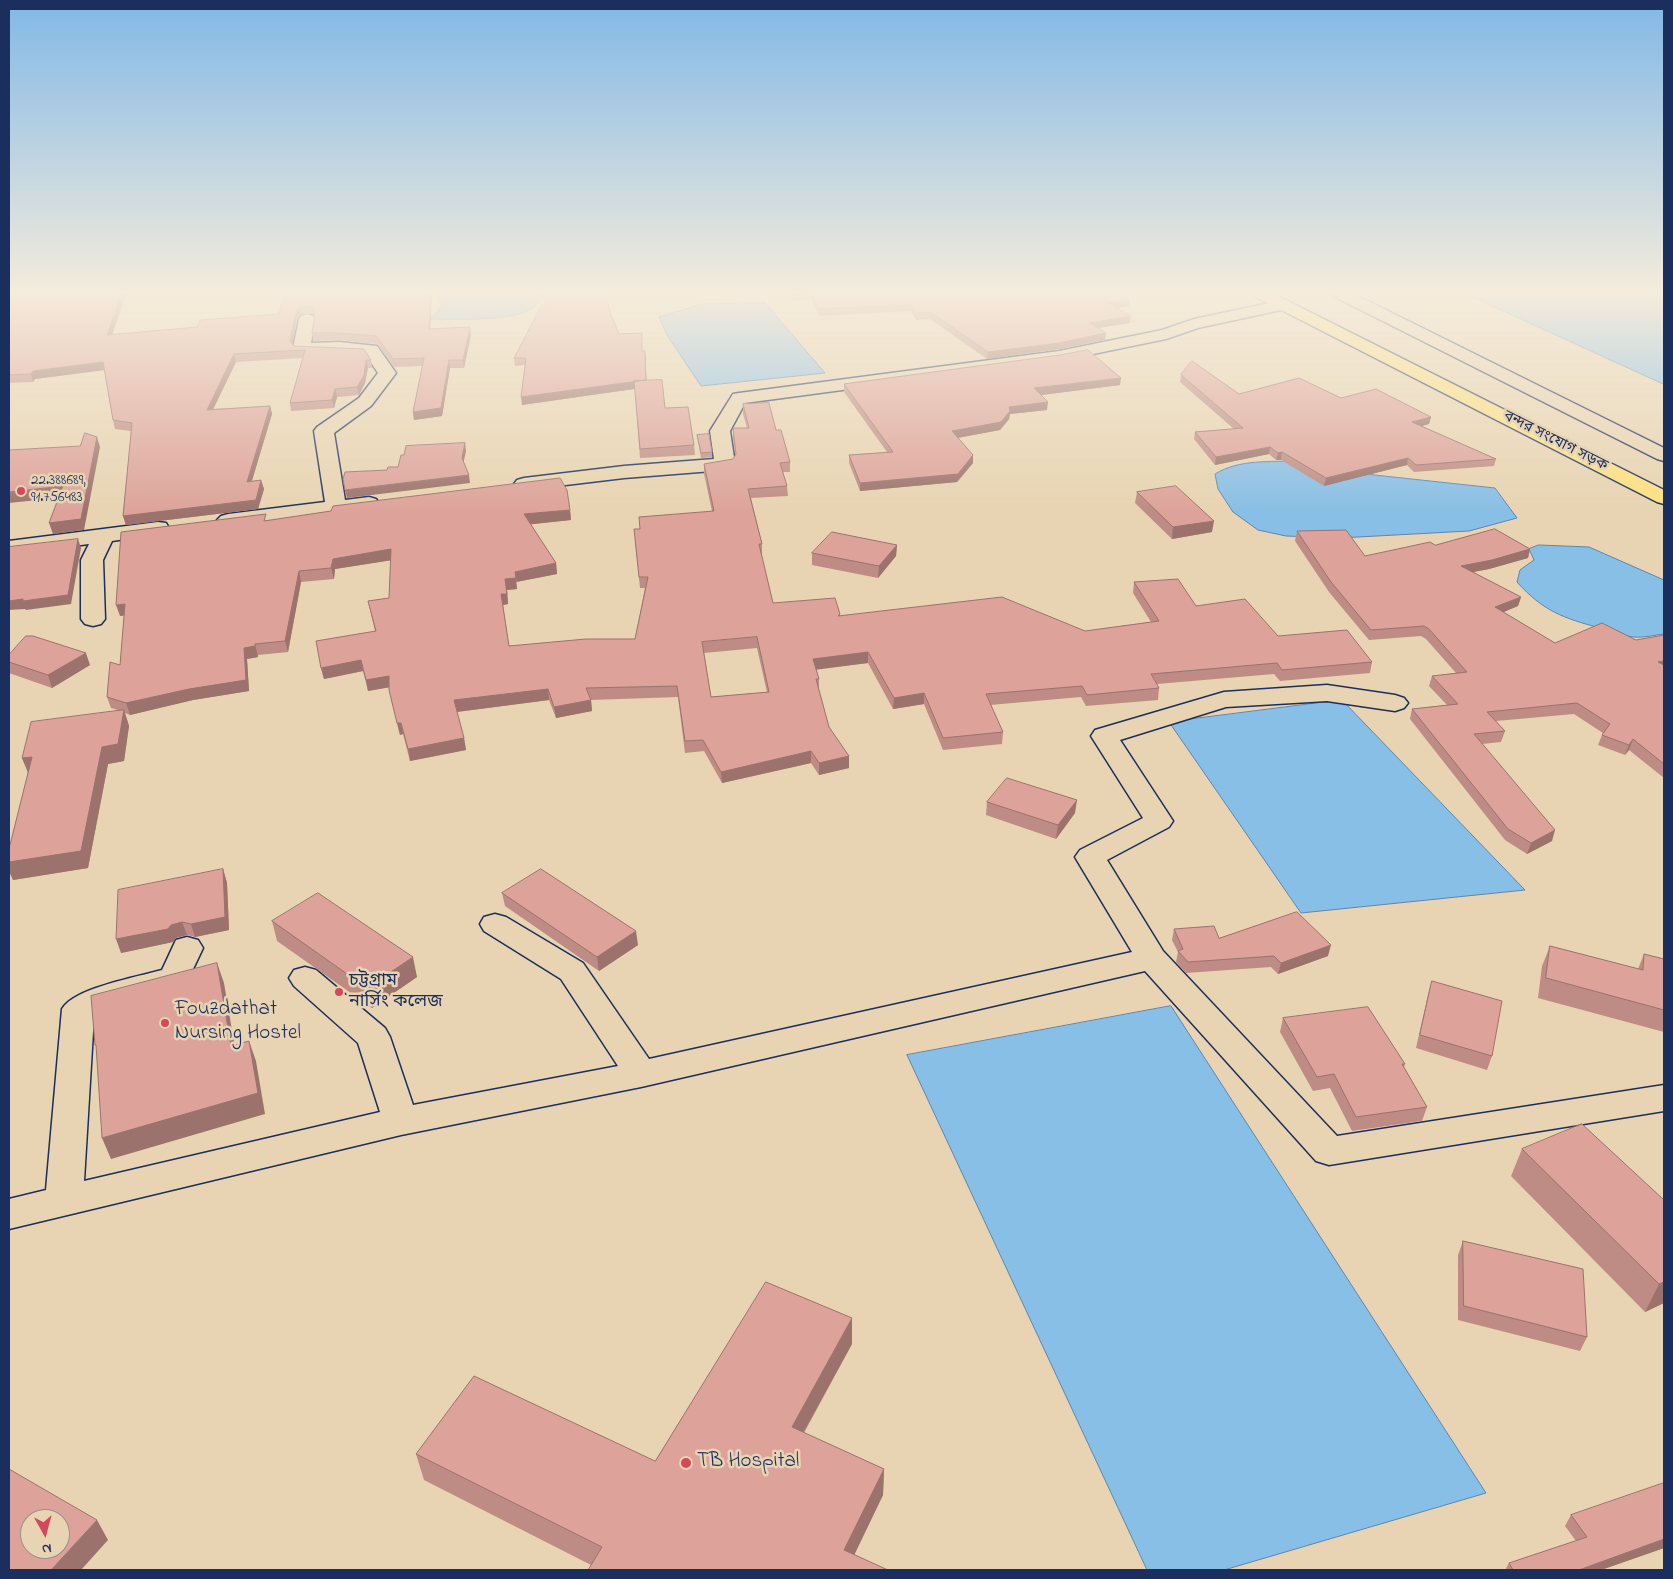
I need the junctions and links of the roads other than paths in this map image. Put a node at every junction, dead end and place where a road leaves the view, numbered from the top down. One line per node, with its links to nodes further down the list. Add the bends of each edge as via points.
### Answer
1 (382, 366): 9 (street, via 387,373 365,402 324,431)
2 (988, 366): 6 (street, via 739,398 720,431 725,464)
3 (1403, 366): 7 (highway, বন্দর সংযোগ সড়ক)
4 (1485, 366): 5 (street)
5 (1664, 455)
6 (509, 486)
7 (1664, 498)
8 (383, 502): 9 (street)
9 (336, 508): 10 (street)
10 (210, 522)
11 (172, 526): 12 (street)
12 (104, 534): 13 (street); 14 (street, via 92,560)
13 (9, 548)
14 (93, 619)
15 (1395, 703): 18 (street, via 1328,693 1224,700 1104,736 1159,821 1090,857)
16 (495, 924): 20 (street, via 572,971)
17 (187, 948): 23 (street, via 174,978 108,996 78,1009)
18 (1152, 959): 20 (street); 21 (street, via 1329,1151)
19 (304, 978): 22 (street, via 373,1037)
20 (641, 1074): 22 (street)
21 (1664, 1098)
22 (401, 1120): 23 (street)
23 (64, 1200): 24 (street)
24 (9, 1214)

